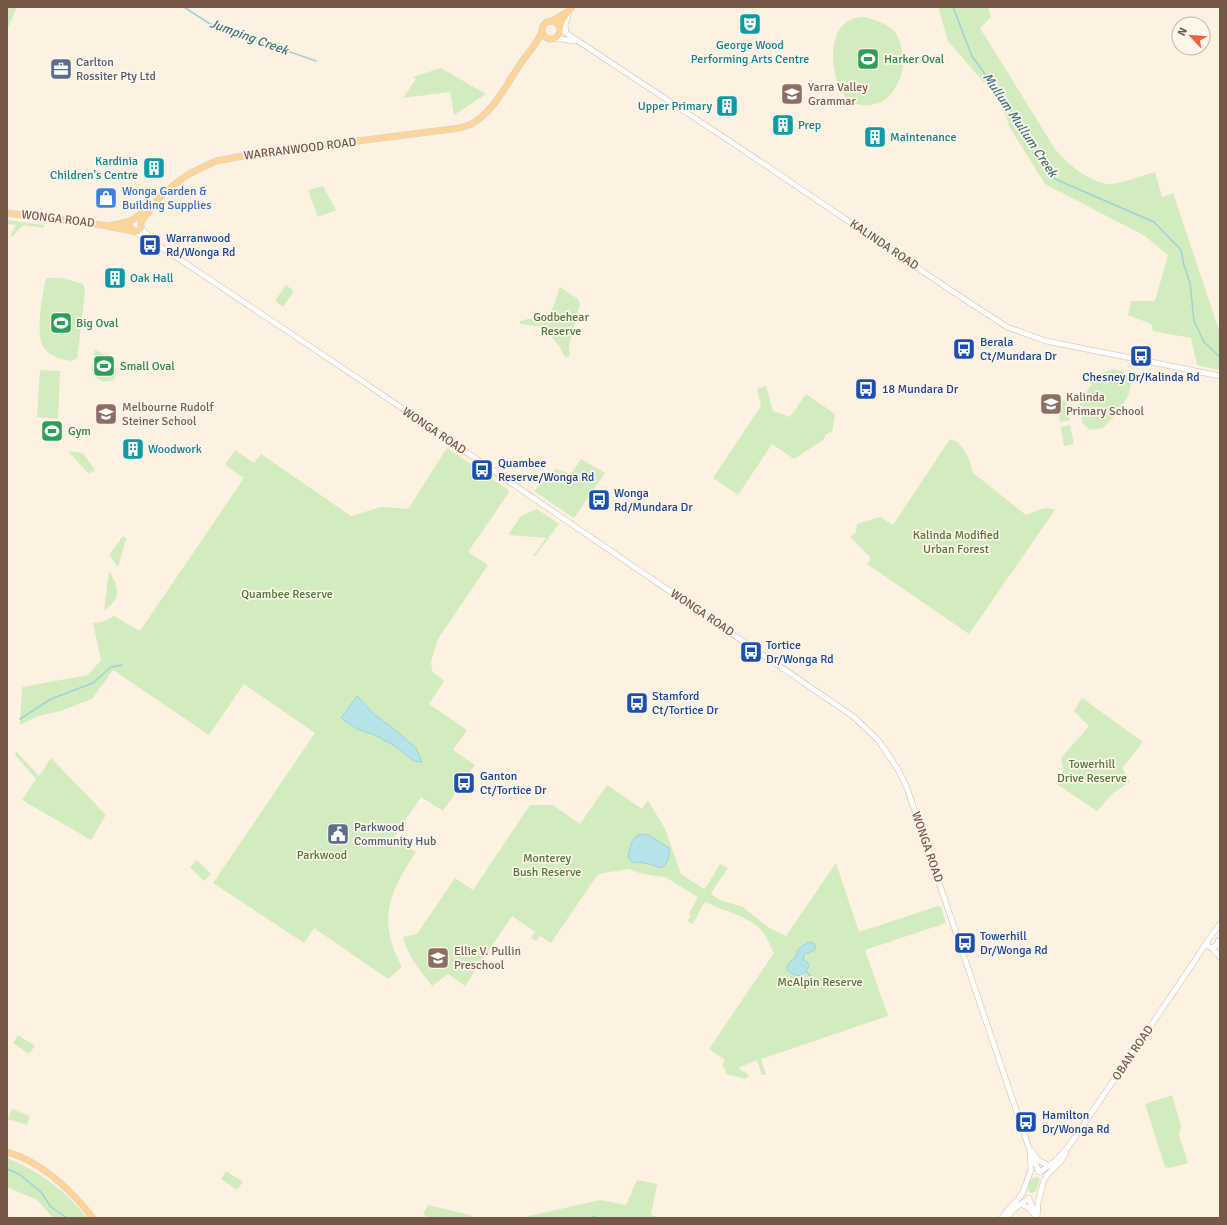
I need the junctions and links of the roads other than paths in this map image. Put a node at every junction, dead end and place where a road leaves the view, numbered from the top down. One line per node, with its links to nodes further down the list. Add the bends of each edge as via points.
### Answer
1 (571, 8): 2 (main road); 3 (main road); 5 (main road, via 565,25)
2 (552, 21): 3 (main road); 4 (main road, via 545,24)
3 (560, 28): 5 (main road, KALINDA ROAD); 6 (main road)
4 (542, 32): 7 (main road); 9 (main road)
5 (567, 34): 8 (main road, KALINDA ROAD)
6 (556, 38): 7 (main road); 8 (main road, KALINDA ROAD)
7 (548, 39): 9 (main road)
8 (578, 42): 18 (main road, KALINDA ROAD, via 1007,327 1046,341)
9 (530, 52): 10 (main road, WARRANWOOD ROAD, via 478,121 460,128 227,158 189,174 167,190)
10 (154, 204): 12 (main road, WARRANWOOD ROAD); 13 (main road, WARRANWOOD ROAD)
11 (7, 213): 14 (main road, WONGA ROAD)
12 (132, 220): 13 (main road, via 138,219); 14 (main road, WONGA ROAD); 16 (main road, via 129,225)
13 (141, 222): 15 (main road)
14 (109, 226): 16 (main road, WONGA ROAD)
15 (141, 228): 16 (main road); 17 (main road, WONGA ROAD)
16 (134, 231): 17 (main road, WONGA ROAD)
17 (158, 245): 26 (main road, WONGA ROAD, via 766,656 854,717 870,732 890,755 904,780)
18 (1220, 376)
19 (1219, 926): 20 (main road, OBAN ROAD); 21 (main road, OBAN ROAD)
20 (1209, 939): 21 (main road, via 1214,937); 22 (main road, via 1208,946); 24 (main road, OBAN ROAD)
21 (1218, 942): 22 (main road)
22 (1212, 948): 23 (main road); 24 (main road, OBAN ROAD)
23 (1220, 957)
24 (1196, 959): 25 (main road, OBAN ROAD)
25 (1069, 1146): 28 (main road, OBAN ROAD); 30 (main road, OBAN ROAD, via 1063,1158)
26 (1029, 1149): 28 (main road, via 1037,1159); 29 (main road); 31 (main road, via 1031,1168)
27 (7, 1152): 34 (main road, via 21,1157 52,1176 69,1190)
28 (1049, 1166): 29 (main road, OBAN ROAD)
29 (1039, 1172): 30 (main road); 31 (main road, OBAN ROAD, via 1030,1177)
30 (1044, 1180): 32 (main road, OBAN ROAD, via 1037,1195); 37 (main road)
31 (1024, 1188): 32 (main road); 35 (main road, via 1020,1198)
32 (1029, 1199): 33 (main road); 37 (main road)
33 (1021, 1204): 36 (main road); 37 (main road, via 1029,1208)
34 (93, 1218)
35 (1002, 1218)
36 (1006, 1218)
37 (1037, 1218)

